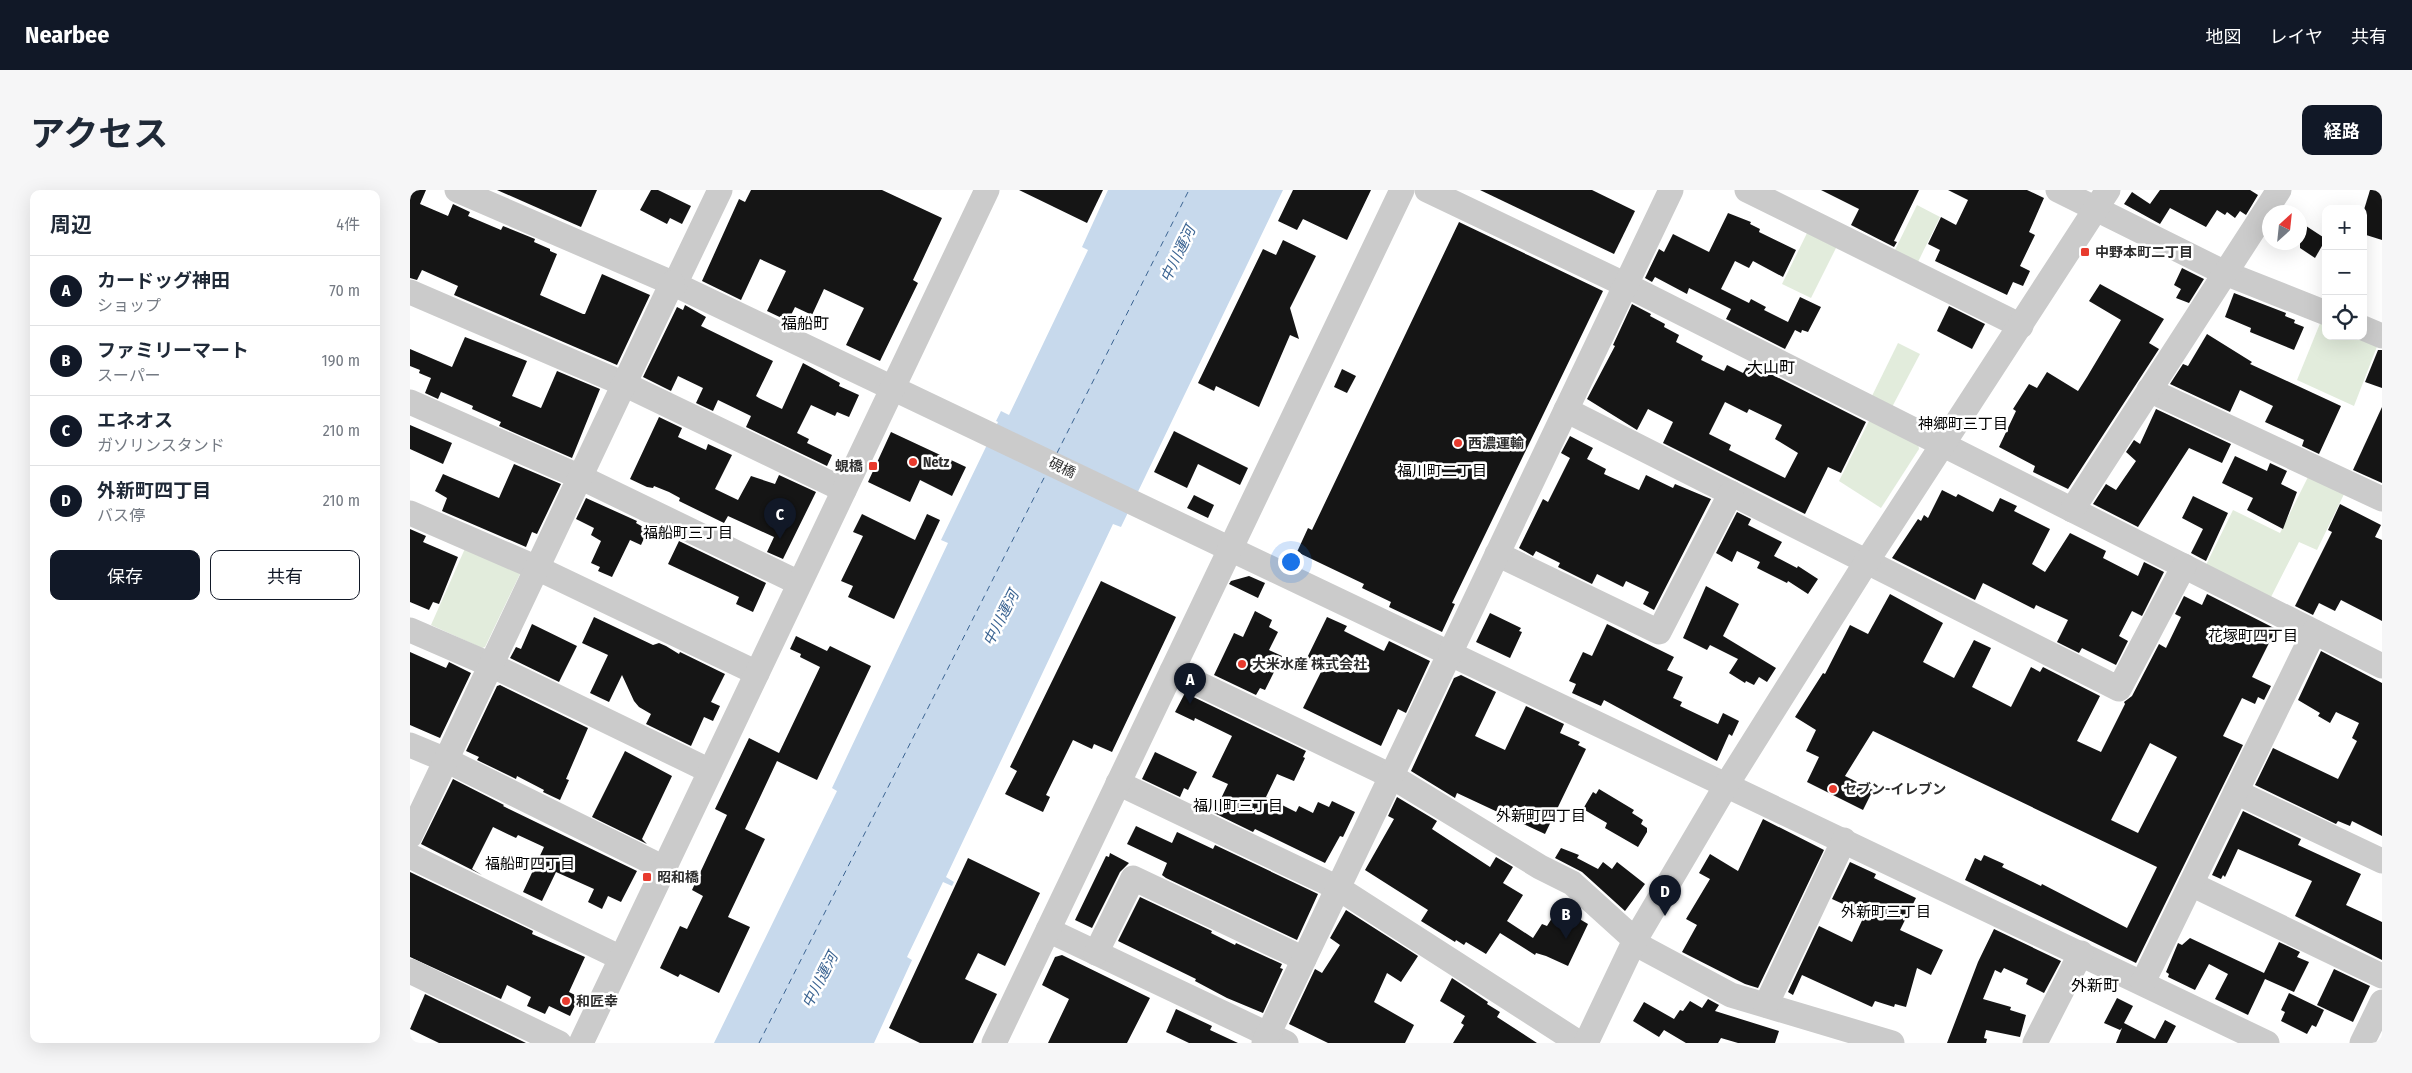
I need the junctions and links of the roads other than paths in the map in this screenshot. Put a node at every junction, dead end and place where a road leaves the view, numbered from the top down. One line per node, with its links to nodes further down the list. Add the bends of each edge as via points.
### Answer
1 (457, 190): 12 (street, 硯橋)
2 (987, 190): 20 (street)
3 (1402, 190): 31 (street)
4 (1427, 190): 13 (street)
5 (1671, 190): 13 (street)
6 (1747, 190): 16 (street)
7 (2058, 190): 10 (street)
8 (2279, 190): 11 (street)
9 (711, 193): 12 (street)
10 (2102, 200): 11 (street); 16 (street)
11 (2226, 273): 15 (street); 21 (street)
12 (674, 283): 19 (street); 20 (street, 硯橋)
13 (1626, 285): 23 (street); 24 (street)
14 (410, 292): 19 (street)
15 (2322, 311)
16 (2021, 326): 24 (street)
17 (2367, 330): 18 (street)
18 (2382, 336)
19 (624, 384): 25 (street); 26 (street)
20 (892, 387): 26 (street); 31 (street, 硯橋)
21 (2149, 390): 28 (street); 29 (street)
22 (410, 402): 25 (street)
23 (1566, 410): 27 (street); 32 (street)
24 (1942, 445): 29 (street); 33 (street)
25 (580, 477): 35 (street); 36 (street)
26 (844, 490): 36 (street)
27 (1732, 494): 32 (street, via 1659,632); 33 (street)
28 (2382, 499)
29 (2072, 510): 34 (street)
30 (410, 512): 35 (street)
31 (1230, 549): 39 (street, 硯橋); 42 (street)
32 (1497, 554): 39 (street)
33 (1867, 561): 34 (street, via 2120,689); 49 (street)
34 (2184, 566): 38 (street)
35 (537, 568): 40 (street); 43 (street)
36 (800, 583): 43 (street)
37 (410, 630): 40 (street)
38 (2314, 632): 41 (street); 50 (street)
39 (1450, 653): 47 (street); 49 (street, 硯橋)
40 (491, 666): 45 (street); 46 (street)
41 (2382, 666)
42 (1172, 671): 47 (street); 48 (street)
43 (756, 674): 46 (street)
44 (410, 745): 45 (street)
45 (446, 760): 51 (street); 55 (street)
46 (710, 771): 55 (street)
47 (1391, 776): 57 (street); 59 (street, via 1540,867 1572,883)
48 (1118, 783): 57 (street); 58 (street)
49 (1727, 784): 52 (street, 硯橋); 59 (street)
50 (2236, 792): 54 (street); 56 (street)
51 (410, 836)
52 (1844, 840): 61 (street, 硯橋); 68 (street)
53 (410, 856): 62 (street)
54 (2382, 861)
55 (664, 868): 62 (street)
56 (2191, 884): 65 (street); 66 (street)
57 (1338, 888): 63 (street); 74 (street)
58 (1048, 930): 60 (street); 73 (street)
59 (1634, 942): 68 (street, via 1730,995); 75 (street)
60 (1096, 952): 63 (street, via 1133,878); 69 (street)
61 (2081, 953): 66 (street, 硯橋); 70 (street)
62 (621, 958): 72 (street)
63 (1304, 959): 69 (street)
64 (410, 971): 71 (street)
65 (2382, 976)
66 (2142, 982): 77 (street, 硯橋)
67 (2382, 1002): 78 (street)
68 (1766, 1005): 76 (street)
69 (1273, 1040)
70 (2042, 1041)
71 (559, 1043)
72 (581, 1043)
73 (994, 1043)
74 (1579, 1043)
75 (1586, 1043)
76 (1892, 1043)
77 (2268, 1043)
78 (2362, 1043)

